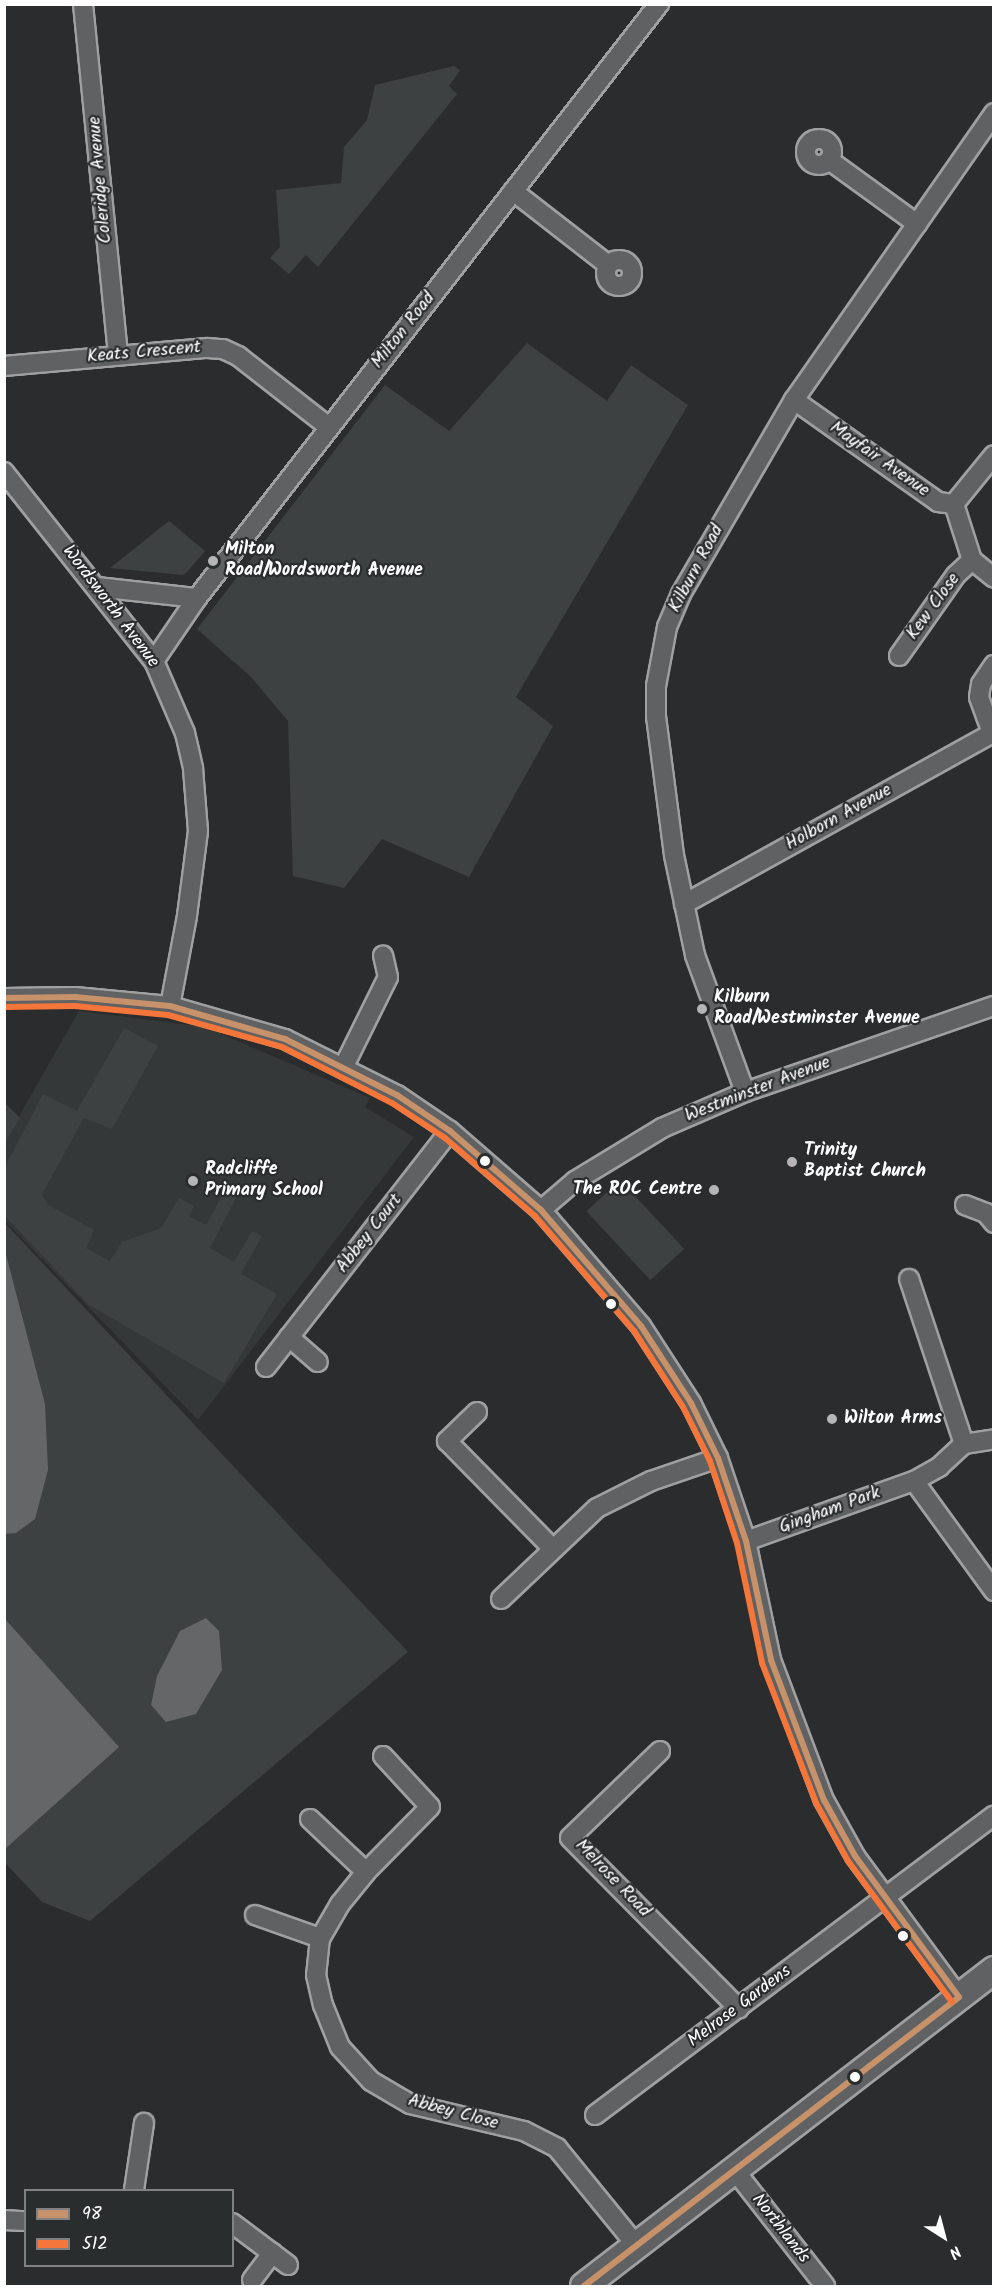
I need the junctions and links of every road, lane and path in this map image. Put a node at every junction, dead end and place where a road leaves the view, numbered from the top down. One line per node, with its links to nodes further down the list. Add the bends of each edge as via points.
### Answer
1 (83, 4): 8 (street, Coleridge Avenue)
2 (659, 4): 5 (street, Milton Road)
3 (993, 113): 6 (street, Kilburn Road)
4 (829, 160): 6 (street)
5 (513, 191): 7 (street); 11 (street, Milton Road)
6 (917, 224): 10 (street, Kilburn Road)
7 (608, 265)
8 (118, 355): 9 (street, Keats Crescent); 11 (street, Keats Crescent, via 223,350 238,356)
9 (4, 366)
10 (794, 400): 14 (street, Mayfair Avenue, via 938,502); 23 (street, Kilburn Road, via 681,594 659,657 656,717)
11 (329, 427): 18 (street, Milton Road)
12 (993, 455): 14 (street)
13 (4, 472): 17 (street, Wordsworth Avenue)
14 (954, 504): 15 (street)
15 (972, 560): 16 (street); 19 (street, Kew Close, via 956,575)
16 (993, 578)
17 (97, 587): 18 (street); 20 (street, Wordsworth Avenue)
18 (197, 598): 20 (street, Milton Road)
19 (899, 656)
20 (154, 661): 26 (street, Wordsworth Avenue, via 186,733 197,801 194,876)
21 (993, 665): 22 (street, via 981,684 980,697)
22 (993, 733): 23 (street, Holborn Avenue)
23 (684, 904): 29 (street, Kilburn Road, via 695,955)
24 (383, 956): 28 (street, via 388,977)
25 (4, 998): 26 (street, via 75,997)
26 (170, 1006): 28 (street, via 263,1031)
27 (993, 1006): 29 (street, Westminster Avenue)
28 (344, 1066): 30 (street)
29 (745, 1092): 32 (street, Westminster Avenue, via 633,1143 575,1181)
30 (450, 1131): 32 (street); 35 (street, Abbey Court)
31 (965, 1205): 33 (street)
32 (542, 1210): 41 (street, via 640,1326 691,1403)
33 (991, 1214)
34 (909, 1279): 40 (street)
35 (289, 1337): 36 (street); 37 (street, Abbey Court)
36 (318, 1362)
37 (266, 1367)
38 (477, 1412): 44 (street, via 447,1441)
39 (993, 1439): 40 (street)
40 (964, 1444): 42 (street, Gingham Park, via 939,1467)
41 (718, 1458): 43 (street); 44 (street, via 651,1481 597,1508)
42 (914, 1481): 43 (street, Gingham Park); 45 (street)
43 (746, 1541): 52 (street, via 771,1660 801,1746 838,1828)
44 (552, 1548): 46 (street)
45 (993, 1591)
46 (501, 1599)
47 (660, 1751): 57 (street, Melrose Road, via 570,1839)
48 (383, 1756): 51 (street, Abbey Close, via 430,1807)
49 (993, 1815): 52 (street, Melrose Gardens)
50 (310, 1819): 51 (street)
51 (366, 1872): 54 (street, Abbey Close, via 340,1904)
52 (884, 1899): 56 (street); 57 (street, Melrose Gardens)
53 (255, 1915): 54 (street)
54 (320, 1938): 65 (street, Abbey Close, via 316,1975 323,2005 340,2047 354,2066 386,2092 410,2104 524,2131 545,2140 571,2162)
55 (993, 1970): 56 (street)
56 (959, 1997): 60 (street)
57 (739, 2009): 58 (street, Melrose Gardens)
58 (595, 2115)
59 (144, 2123): 61 (street, via 129,2158)
60 (736, 2172): 65 (street); 70 (street, Northlands)
61 (134, 2189)
62 (4, 2220): 63 (street)
63 (24, 2221)
64 (234, 2224): 66 (street)
65 (637, 2246): 69 (street)
66 (272, 2253): 67 (street); 68 (street)
67 (288, 2265)
68 (252, 2280)
69 (584, 2286)
70 (825, 2286)

